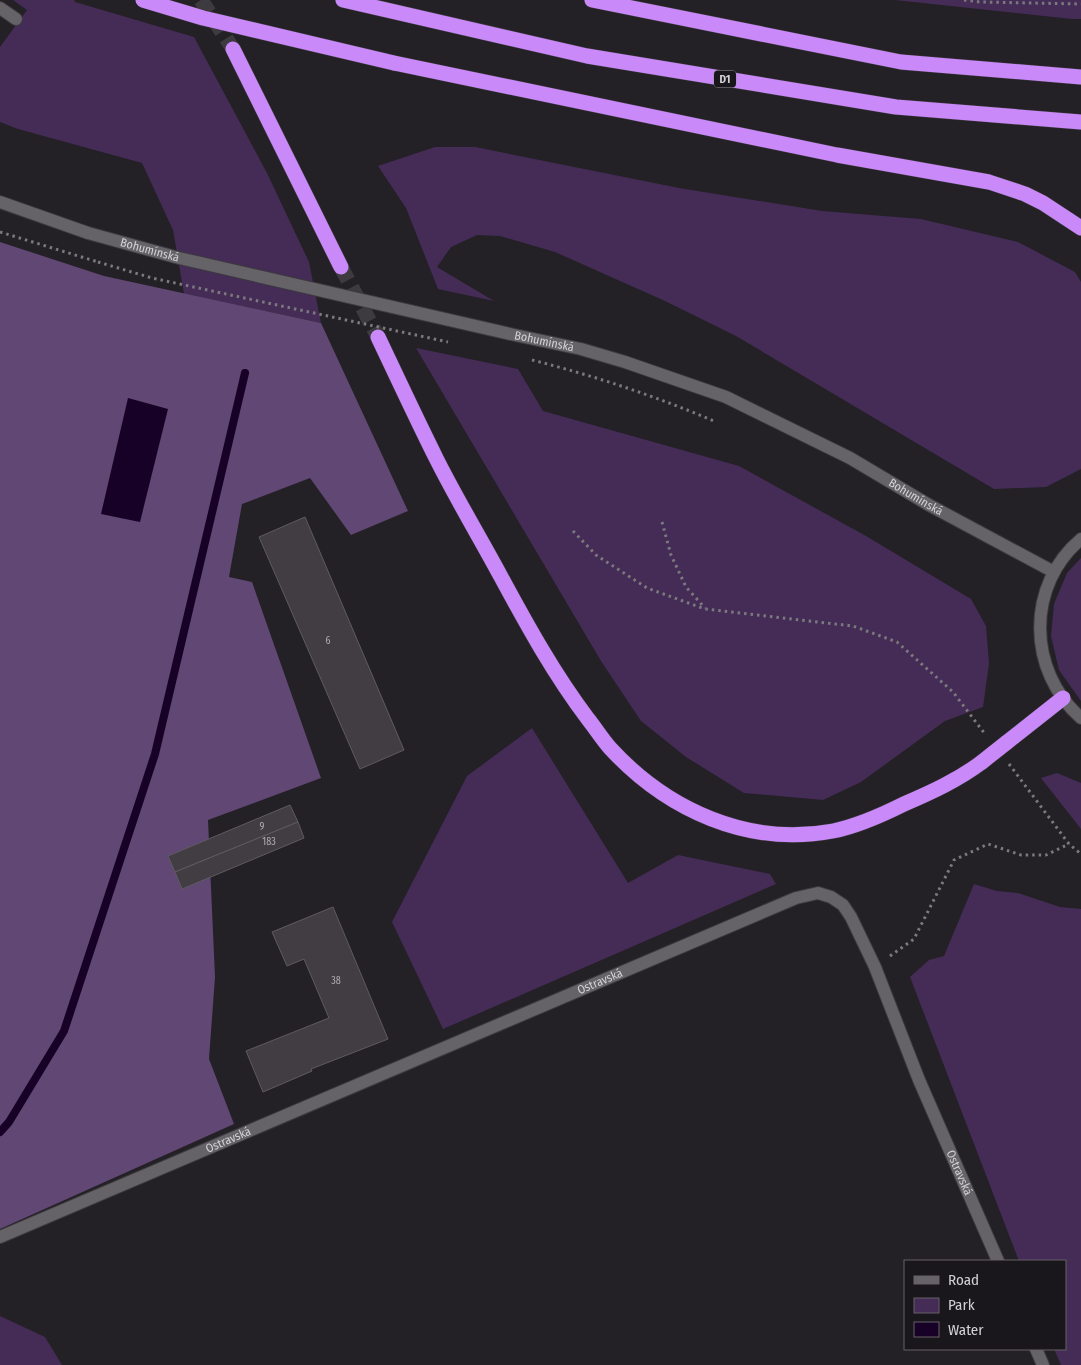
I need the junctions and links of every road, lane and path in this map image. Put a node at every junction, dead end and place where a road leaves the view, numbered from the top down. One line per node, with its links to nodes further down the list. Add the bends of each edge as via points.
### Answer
1 (144, 0): 12 (highway, bridge, via 203,18 394,63 837,155 989,182 1025,194)
2 (343, 0): 10 (highway, D1, via 588,56 896,107)
3 (592, 0): 9 (highway, via 901,62)
4 (964, 0): 5 (path)
5 (1081, 4)
6 (0, 8): 7 (main road)
7 (16, 19)
8 (234, 49): 14 (highway)
9 (1081, 76)
10 (1081, 122)
11 (0, 202): 22 (main road, Bohumínská, bridge, via 88,233 179,258 581,349 726,397 850,458)
12 (1081, 228)
13 (0, 232): 16 (path, bridge, via 152,278)
14 (342, 267)
15 (378, 337): 24 (highway, bridge, via 437,459 565,689 609,746 632,769 667,797 695,812 750,831 819,833 850,826 961,777)
16 (458, 344)
17 (524, 358): 18 (path, via 586,374 670,402)
18 (714, 421)
19 (662, 522): 23 (path, via 671,555 686,587)
20 (573, 531): 23 (path, via 596,555 647,588)
21 (1081, 539): 22 (main road)
22 (1054, 572): 24 (main road, via 1040,614 1040,636 1043,658)
23 (705, 609): 25 (path, via 853,626 897,642 953,692)
24 (1062, 698): 26 (main road)
25 (970, 714)
26 (1081, 718)
27 (1023, 783): 28 (path)
28 (1069, 844): 29 (path); 30 (path, via 1046,855 1021,855 988,844 954,860 914,939)
29 (1081, 854)
30 (875, 967): 31 (main road, Ostravská, via 851,917 837,900 818,893 796,898); 32 (main road, Ostravská, via 919,1080)
31 (0, 1237)
32 (998, 1260)
33 (1036, 1350): 34 (main road)
34 (1043, 1365)

